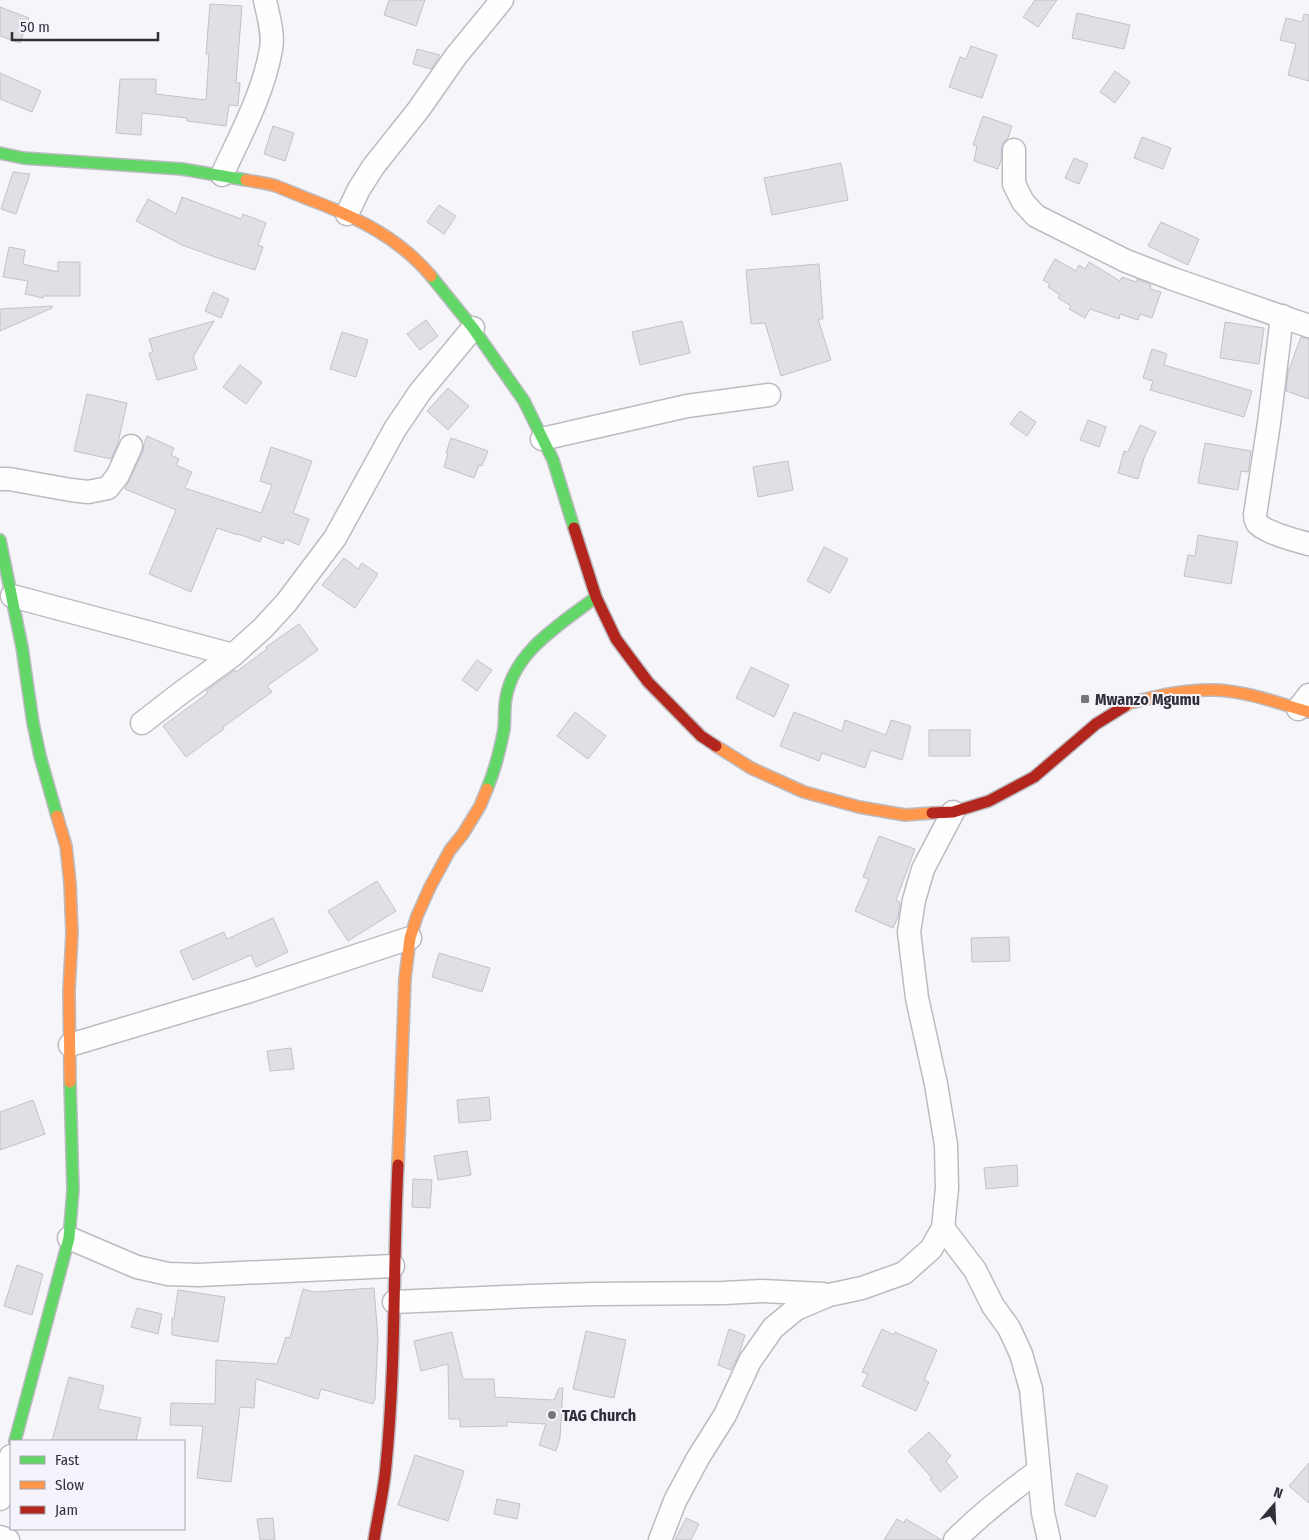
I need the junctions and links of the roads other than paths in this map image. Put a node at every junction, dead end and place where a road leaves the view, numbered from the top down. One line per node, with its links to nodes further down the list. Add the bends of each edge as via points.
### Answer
1 (265, 0): 5 (street, via 271,48 263,80)
2 (502, 0): 6 (street, via 373,167)
3 (1014, 150): 7 (street, via 1014,184 1023,202 1036,216 1126,261)
4 (0, 153): 5 (street, via 23,158 182,169)
5 (222, 175): 6 (street, via 275,186)
6 (347, 214): 9 (street, via 388,237 422,266)
7 (1282, 316): 8 (street); 15 (street, via 1255,515 1262,528)
8 (1309, 326)
9 (473, 328): 11 (street, via 524,401); 18 (street, via 420,392 400,422 335,538 286,603)
10 (769, 394): 11 (street, via 687,406)
11 (542, 439): 17 (street, via 553,460)
12 (131, 446): 13 (street, via 118,475 108,488 88,492)
13 (0, 479)
14 (0, 540): 16 (street)
15 (1309, 544)
16 (12, 596): 18 (street); 23 (street, via 32,723 66,846 72,933)
17 (596, 597): 21 (street, via 616,639 648,682 701,736 751,768 804,792 859,807 905,815); 22 (street, via 534,646 514,674 506,698 504,728 490,781 480,806 430,887)
18 (233, 655): 20 (street)
19 (1305, 705): 21 (street, via 1213,690 1130,703 1096,724 1034,777 988,801)
20 (142, 723)
21 (953, 812): 24 (street, via 923,869 909,932 917,998 946,1145 948,1188)
22 (410, 938): 23 (street, via 250,991); 26 (street, via 405,978)
23 (70, 1045): 25 (street, via 73,1190)
24 (943, 1228): 27 (street, via 931,1249 904,1273 862,1288); 31 (street, via 975,1270 1021,1354 1031,1389)
25 (68, 1238): 26 (street, via 137,1267 168,1274); 29 (street)
26 (394, 1266): 28 (street)
27 (829, 1295): 28 (street, via 762,1292); 36 (street, via 796,1308 772,1328 750,1361 726,1415 675,1501)
28 (394, 1302): 35 (street, via 386,1468)
29 (15, 1440)
30 (10, 1460): 32 (street)
31 (1038, 1471): 37 (street, via 1004,1496); 38 (street)
32 (0, 1499)
33 (0, 1537): 34 (street)
34 (8, 1540)
35 (374, 1540)
36 (660, 1540)
37 (955, 1540)
38 (1049, 1540)

